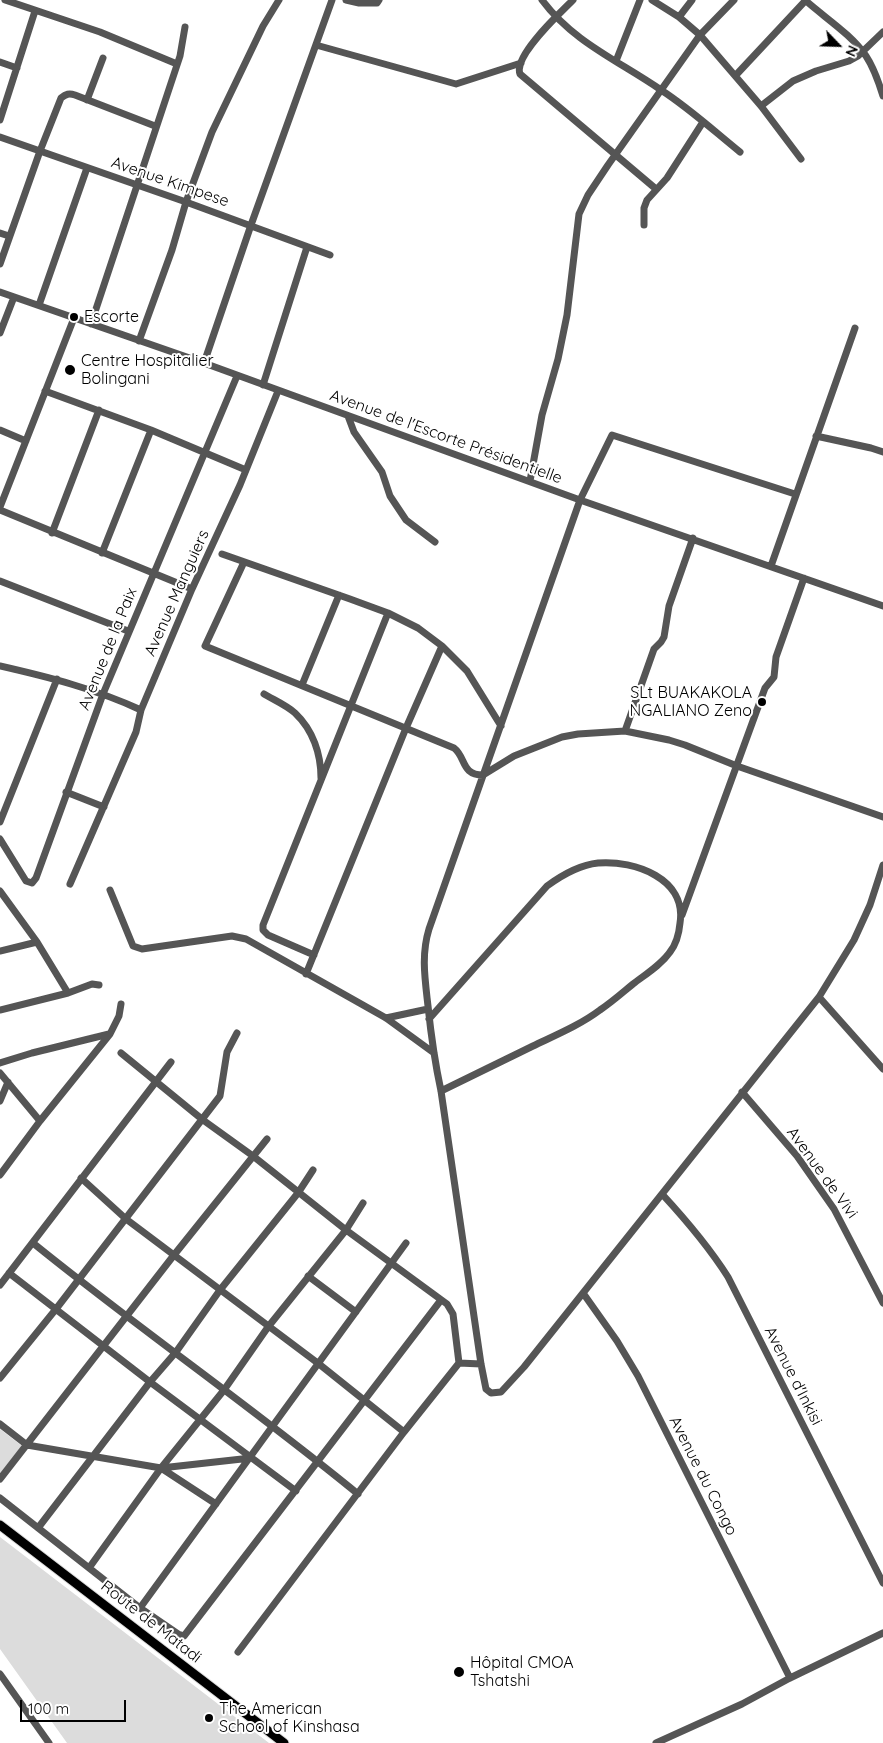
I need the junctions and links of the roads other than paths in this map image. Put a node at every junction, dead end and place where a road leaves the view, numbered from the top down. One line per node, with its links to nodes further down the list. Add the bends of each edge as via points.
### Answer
1 (5, 0): 13 (street)
2 (278, 0): 44 (street, via 212,132)
3 (332, 0): 19 (street)
4 (346, 0): 5 (street, via 359,3 377,3)
5 (379, 0)
6 (542, 0): 15 (street)
7 (573, 0): 15 (street)
8 (640, 0): 22 (street)
9 (652, 0): 14 (street)
10 (692, 0): 14 (street)
11 (734, 0): 18 (street)
12 (805, 0): 20 (street); 27 (street)
13 (35, 10): 25 (street, via 100,32); 26 (street)
14 (679, 17): 18 (street)
15 (556, 18): 22 (street, via 571,32); 24 (street, via 533,43)
16 (185, 27): 25 (street)
17 (883, 32): 20 (street)
18 (700, 34): 27 (street); 29 (street)
19 (316, 45): 24 (street, via 456,84); 45 (street)
20 (863, 52): 28 (street); 32 (street, via 849,61 793,81)
21 (103, 58): 31 (street)
22 (616, 61): 29 (street)
23 (0, 62): 26 (street)
24 (521, 63): 39 (street, via 519,70 524,79)
25 (177, 64): 35 (street)
26 (17, 68): 33 (street)
27 (736, 75): 32 (street)
28 (880, 77): 30 (street)
29 (661, 90): 34 (street); 39 (street)
30 (883, 96)
31 (87, 100): 35 (street); 37 (street, via 69,94 61,98)
32 (761, 106): 40 (street)
33 (0, 120)
34 (704, 122): 38 (street); 43 (street, via 667,178)
35 (155, 126): 42 (street)
36 (0, 137): 37 (street, Avenue Kimpese)
37 (40, 151): 41 (street, Avenue Kimpese); 48 (street)
38 (740, 152)
39 (615, 155): 43 (street); 74 (street, via 588,195 580,214 567,315 542,414)
40 (801, 159)
41 (87, 168): 42 (street, Avenue Kimpese); 54 (street)
42 (136, 184): 44 (street, Avenue Kimpese); 56 (street)
43 (656, 189): 46 (street, via 644,208)
44 (186, 202): 45 (street, Avenue Kimpese); 59 (street)
45 (250, 225): 49 (street, Avenue Kimpese); 60 (street)
46 (644, 225)
47 (0, 233): 48 (street)
48 (9, 236): 51 (street)
49 (307, 247): 50 (street, Avenue Kimpese); 62 (street)
50 (330, 255)
51 (0, 264)
52 (0, 292): 53 (street, Avenue de l'Escorte Présidentielle)
53 (14, 297): 54 (street, Avenue de l'Escorte Présidentielle); 58 (street)
54 (39, 305): 55 (street, Avenue de l'Escorte Présidentielle)
55 (74, 318): 56 (street, Avenue de l'Escorte Présidentielle); 63 (street)
56 (91, 324): 59 (street, Avenue de l'Escorte Présidentielle)
57 (855, 328): 69 (street)
58 (0, 333)
59 (139, 341): 60 (street, Avenue de l'Escorte Présidentielle)
60 (204, 363): 61 (street, Avenue de l'Escorte Présidentielle)
61 (237, 376): 62 (street, Avenue de l'Escorte Présidentielle); 71 (street, Avenue de la Paix)
62 (263, 385): 64 (street, Avenue de l'Escorte Présidentielle)
63 (45, 391): 65 (street); 70 (street)
64 (278, 391): 66 (street, Avenue de l'Escorte Présidentielle); 73 (street, Avenue Manguiers)
65 (99, 410): 68 (street); 78 (street)
66 (348, 416): 74 (street, Avenue de l'Escorte Présidentielle); 80 (street, via 354,432 382,472 390,496 406,520)
67 (0, 430): 70 (street)
68 (151, 430): 71 (street); 81 (street)
69 (816, 436): 72 (street); 75 (street)
70 (26, 441): 77 (street)
71 (204, 452): 73 (street); 85 (street, Avenue de la Paix)
72 (883, 452)
73 (246, 470): 88 (street, Avenue Manguiers)
74 (530, 482): 76 (street, Avenue de l'Escorte Présidentielle)
75 (796, 494): 76 (street, via 612,435); 84 (street)
76 (580, 500): 79 (street, Avenue de l'Escorte Présidentielle); 101 (street)
77 (0, 508): 78 (street)
78 (52, 533): 81 (street)
79 (693, 538): 84 (street, Avenue de l'Escorte Présidentielle); 103 (street, via 670,606 664,637 654,649)
80 (435, 542)
81 (102, 553): 85 (street)
82 (222, 554): 83 (street)
83 (244, 562): 89 (street); 96 (street, via 205,646)
84 (770, 566): 86 (street, Avenue de l'Escorte Présidentielle)
85 (154, 574): 88 (street); 92 (street, Avenue de la Paix)
86 (804, 578): 90 (street, Avenue de l'Escorte Présidentielle); 104 (street, via 776,657 774,678 765,688)
87 (0, 581): 92 (street)
88 (192, 590): 100 (street, Avenue Manguiers)
89 (338, 595): 91 (street); 96 (street)
90 (883, 606)
91 (388, 613): 93 (street, via 411,624); 99 (street)
92 (128, 632): 97 (street, Avenue de la Paix)
93 (442, 646): 101 (street, via 467,671); 102 (street)
94 (0, 666): 95 (street)
95 (57, 679): 97 (street); 110 (street)
96 (302, 686): 99 (street)
97 (103, 694): 100 (street); 107 (street, Avenue de la Paix)
98 (264, 694): 106 (street, via 295,714 311,733 319,757)
99 (352, 706): 102 (street); 106 (street)
100 (141, 710): 108 (street, Avenue Manguiers, via 136,732)
101 (501, 726): 105 (street)
102 (406, 728): 105 (street, via 454,748 466,769); 119 (street)
103 (625, 731): 104 (street, via 669,740); 105 (street, via 562,737 514,756)
104 (737, 766): 109 (street); 116 (street)
105 (483, 775): 126 (street, via 424,945)
106 (321, 784): 119 (street, via 262,930 268,936)
107 (66, 792): 108 (street); 111 (street, Avenue de la Paix, via 32,883 26,881)
108 (104, 807): 113 (street, Avenue Manguiers)
109 (883, 817)
110 (0, 822)
111 (0, 839)
112 (883, 865): 123 (street, via 862,923)
113 (70, 884)
114 (110, 890): 120 (street, via 133,946 142,948 239,937)
115 (2, 895): 117 (street)
116 (682, 916): 128 (street, via 677,895 665,880 623,864 582,866 547,886); 139 (street, via 678,938 670,952 600,1011)
117 (37, 942): 118 (street); 122 (street)
118 (0, 951)
119 (314, 955): 120 (street)
120 (306, 974): 127 (street)
121 (98, 985): 122 (street, via 92,984)
122 (68, 993): 125 (street)
123 (819, 997): 135 (street); 140 (street)
124 (121, 1004): 130 (street)
125 (0, 1010)
126 (428, 1010): 127 (street); 128 (street)
127 (386, 1018): 132 (street)
128 (429, 1018): 132 (street)
129 (237, 1033): 142 (street, via 227,1052 220,1096)
130 (110, 1034): 134 (street); 143 (street)
131 (121, 1053): 138 (street)
132 (434, 1053): 139 (street)
133 (171, 1062): 138 (street)
134 (0, 1063)
135 (883, 1069)
136 (0, 1072): 137 (street)
137 (8, 1082): 141 (street); 143 (street)
138 (156, 1082): 142 (street); 148 (street)
139 (441, 1091): 174 (street)
140 (742, 1092): 150 (street); 165 (street, Avenue de Vivi, via 797,1156 834,1208)
141 (0, 1101)
142 (202, 1120): 145 (street); 152 (street)
143 (40, 1121): 147 (street)
144 (268, 1139): 145 (street)
145 (253, 1156): 149 (street); 156 (street)
146 (313, 1170): 149 (street)
147 (0, 1175)
148 (81, 1178): 152 (street); 154 (street)
149 (298, 1193): 153 (street); 162 (street)
150 (662, 1194): 163 (street); 196 (street, Avenue d'Inkisi, via 728,1277)
151 (363, 1203): 153 (street)
152 (126, 1218): 156 (street); 160 (street)
153 (346, 1230): 157 (street); 159 (street)
154 (33, 1243): 158 (street); 160 (street)
155 (406, 1243): 157 (street)
156 (174, 1255): 162 (street); 168 (street)
157 (392, 1264): 164 (street); 167 (street)
158 (10, 1273): 161 (street); 166 (street)
159 (308, 1276): 167 (street); 169 (street)
160 (79, 1280): 166 (street); 168 (street)
161 (0, 1285)
162 (220, 1290): 169 (street); 171 (street)
163 (583, 1293): 174 (street, via 501,1392 491,1393 486,1389); 201 (street, Avenue du Congo, via 638,1376)
164 (440, 1300): 172 (street, via 451,1308 453,1314); 178 (street)
165 (883, 1303)
166 (56, 1309): 170 (street); 175 (street)
167 (356, 1312): 173 (street)
168 (128, 1317): 170 (street); 171 (street)
169 (268, 1327): 173 (street); 177 (street)
170 (104, 1347): 176 (street); 183 (street)
171 (176, 1352): 176 (street); 177 (street)
172 (459, 1363): 174 (street); 182 (street)
173 (318, 1364): 178 (street); 181 (street)
174 (481, 1364)
175 (0, 1378)
176 (150, 1382): 179 (street); 184 (street)
177 (224, 1390): 179 (street); 181 (street)
178 (365, 1400): 182 (street); 186 (street)
179 (200, 1420): 185 (street); 187 (street)
180 (0, 1424): 183 (street)
181 (273, 1426): 185 (street); 186 (street)
182 (404, 1432): 190 (street)
183 (27, 1445): 184 (street); 188 (street)
184 (92, 1456): 187 (street); 194 (street)
185 (251, 1458): 187 (street); 189 (street); 192 (street)
186 (319, 1462): 189 (street); 190 (street)
187 (162, 1468): 192 (street); 195 (street)
188 (0, 1479)
189 (296, 1491): 197 (street, via 184,1636)
190 (358, 1494): 199 (street)
191 (0, 1498): 194 (street)
192 (216, 1504): 197 (street)
193 (0, 1525): 203 (main road, Route de Matadi)
194 (38, 1528): 195 (street)
195 (89, 1568): 197 (street)
196 (883, 1583)
197 (140, 1608)
198 (883, 1633): 201 (street)
199 (238, 1652)
200 (0, 1674): 202 (street)
201 (790, 1678): 204 (street)
202 (49, 1743)
203 (284, 1743)
204 (656, 1743)

